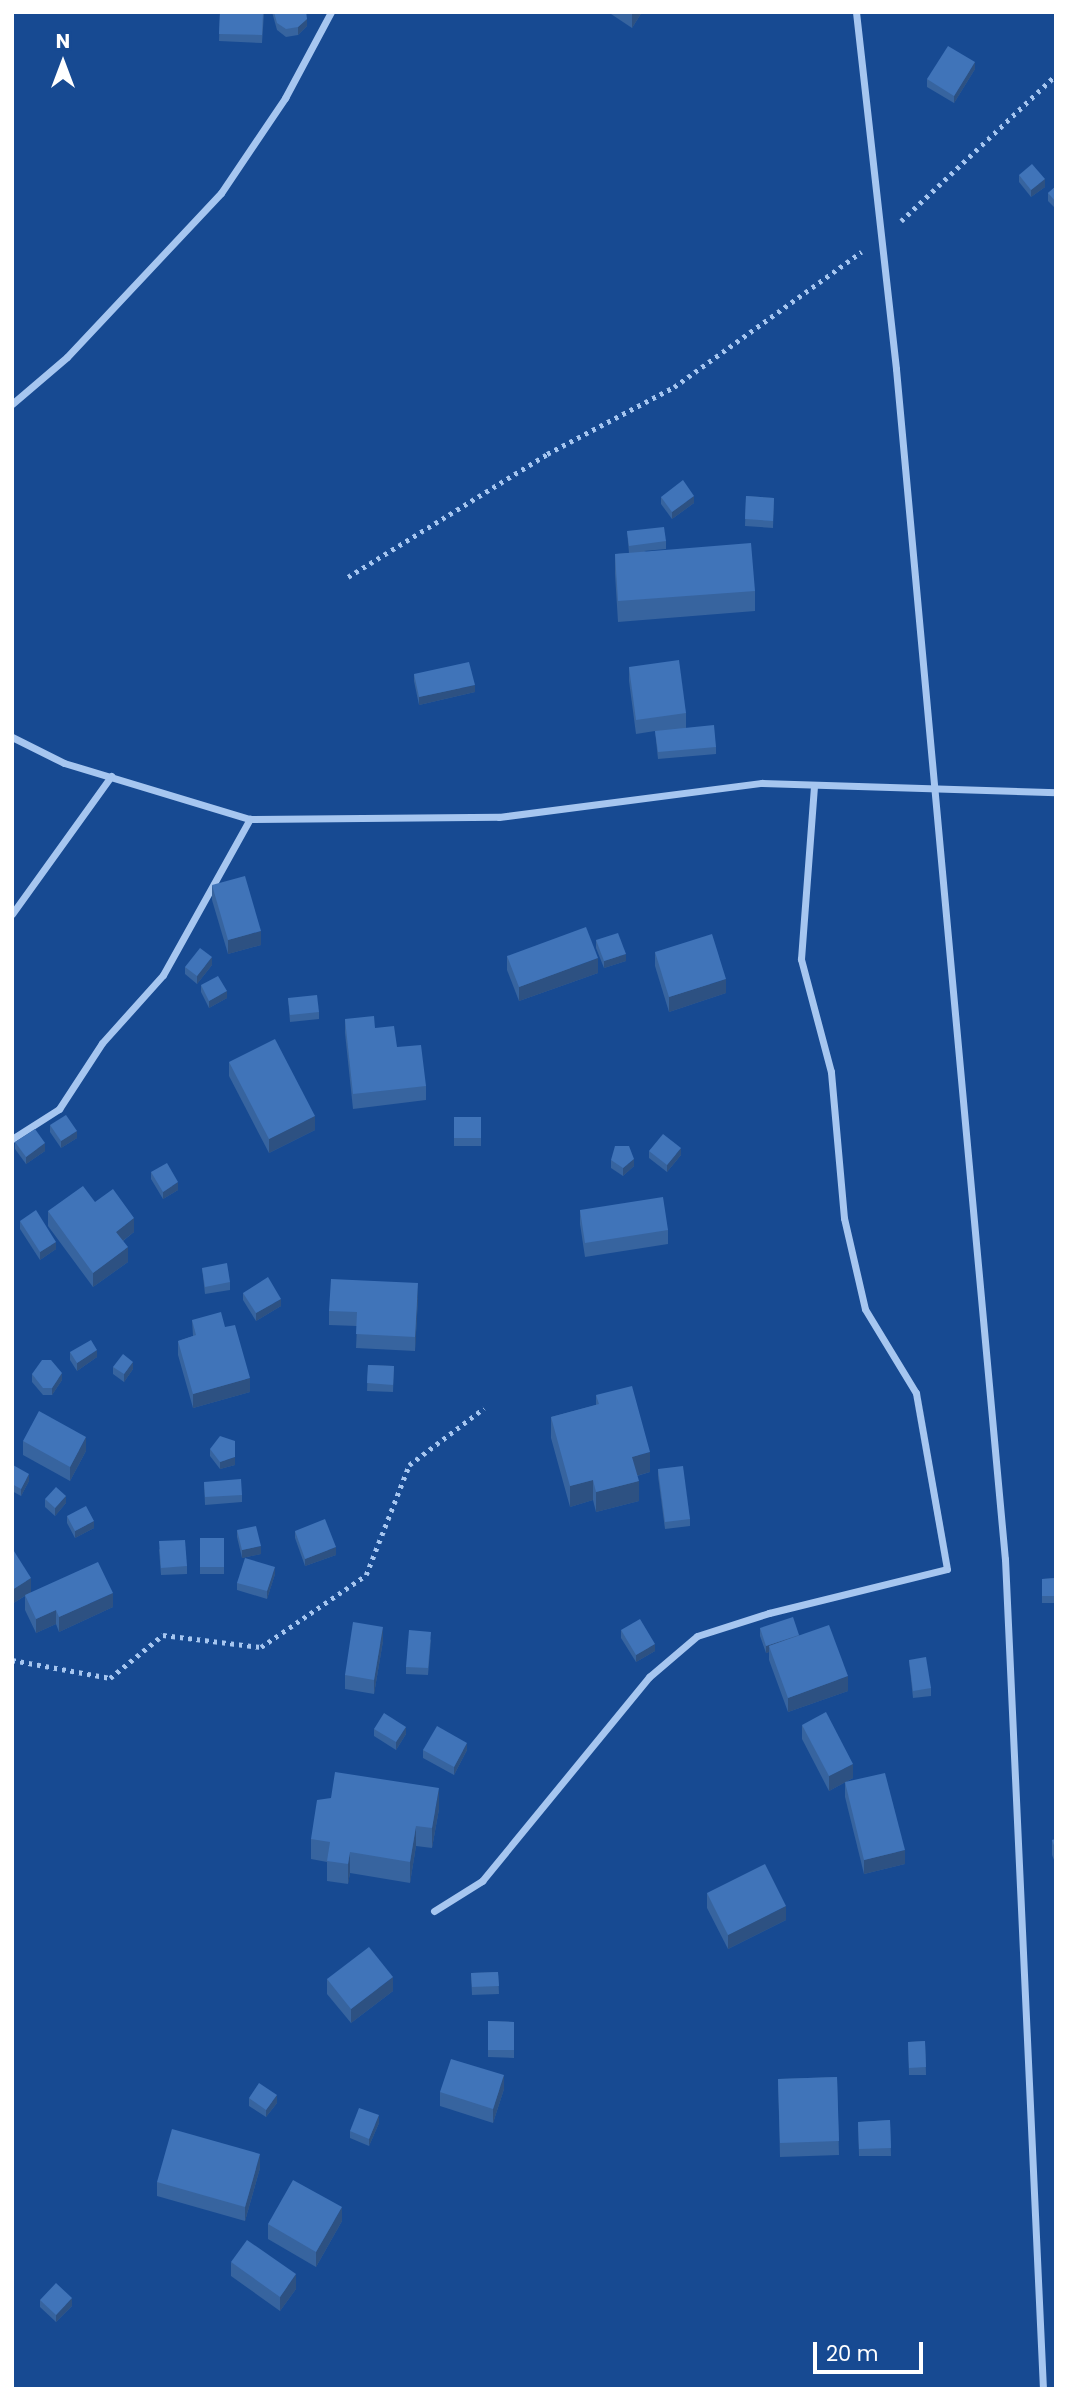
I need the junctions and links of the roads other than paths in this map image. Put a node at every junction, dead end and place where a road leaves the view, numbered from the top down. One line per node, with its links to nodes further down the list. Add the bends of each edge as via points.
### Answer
1 (331, 12): 3 (street, via 285,97 221,193 67,356)
2 (856, 12): 7 (street, via 883,236)
3 (12, 404)
4 (12, 737): 5 (street, via 64,763)
5 (111, 776): 9 (street); 10 (street)
6 (814, 786): 7 (street); 9 (street, via 762,783 499,817); 12 (street, via 801,959 831,1072 844,1218 865,1309 916,1393 947,1569 769,1613 697,1636 649,1677 482,1881)
7 (933, 789): 8 (street); 13 (street, via 1005,1559)
8 (1056, 792)
9 (250, 818): 11 (street, via 163,975 102,1043 59,1109)
10 (12, 914)
11 (12, 1139)
12 (434, 1911)
13 (1043, 2389)

